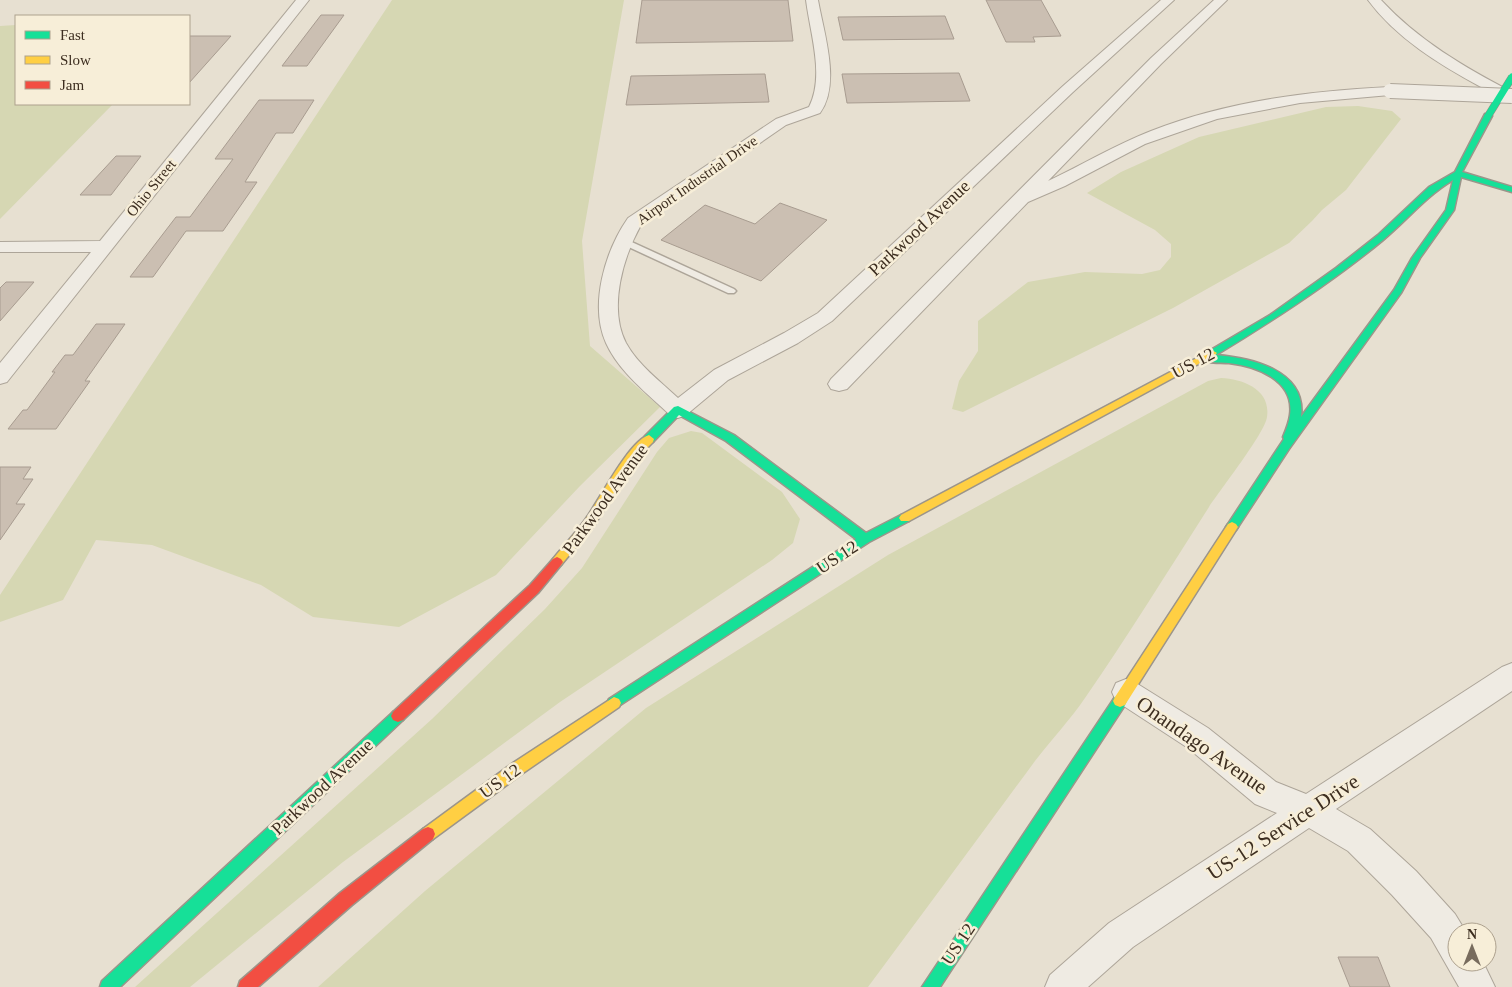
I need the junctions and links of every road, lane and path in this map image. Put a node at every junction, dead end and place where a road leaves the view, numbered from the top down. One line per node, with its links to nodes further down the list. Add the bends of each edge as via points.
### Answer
1 (303, 0): 12 (street, Ohio Street)
2 (812, 0): 11 (street, Airport Industrial Drive, via 824,94 815,110 781,122 634,222)
3 (1168, 0): 18 (street, Parkwood Avenue, via 825,316 721,375)
4 (1221, 0): 10 (street)
5 (1374, 0): 7 (street, via 1426,48 1470,77)
6 (1512, 77): 8 (main road, US 12 / US 12, bridge)
7 (1512, 97): 10 (street, bridge, via 1390,91 1313,96 1226,111 1156,134 1062,183)
8 (1458, 173): 9 (main road); 15 (main road, US 12 / US 12, via 1432,190 1381,237 1309,294); 19 (main road, US 12 / US 12, via 1450,210 1416,258 1398,291)
9 (1512, 190)
10 (1016, 202): 17 (street)
11 (624, 241): 14 (lane); 18 (street, Airport Industrial Drive, via 616,261 610,296 609,312 616,343 637,372)
12 (105, 246): 13 (street); 16 (street, Ohio Street)
13 (0, 247)
14 (731, 291)
15 (1204, 358): 19 (main road, via 1252,364 1279,378 1287,386 1294,396 1296,410); 20 (main road, US 12 / US 12)
16 (0, 377)
17 (839, 384)
18 (678, 410): 20 (main road, Airport Industrial Drive, via 730,438); 26 (main road, Parkwood Avenue, via 633,455 591,521 534,589)
19 (1286, 446): 22 (main road, US 12 / US 12)
20 (865, 539): 27 (main road, US 12 / US 12, via 518,768 346,899)
21 (1512, 676): 23 (street, US-12 Service Drive)
22 (1126, 692): 23 (street, Onandago Avenue, via 1198,738 1266,793); 28 (main road, US 12 / US 12)
23 (1308, 810): 24 (street, Onandago Avenue, via 1359,840 1417,897); 29 (street, US-12 Service Drive, via 1136,925)
24 (1447, 933)
25 (1470, 972): 30 (street)
26 (108, 987)
27 (246, 987)
28 (930, 987)
29 (1062, 987)
30 (1478, 987)

